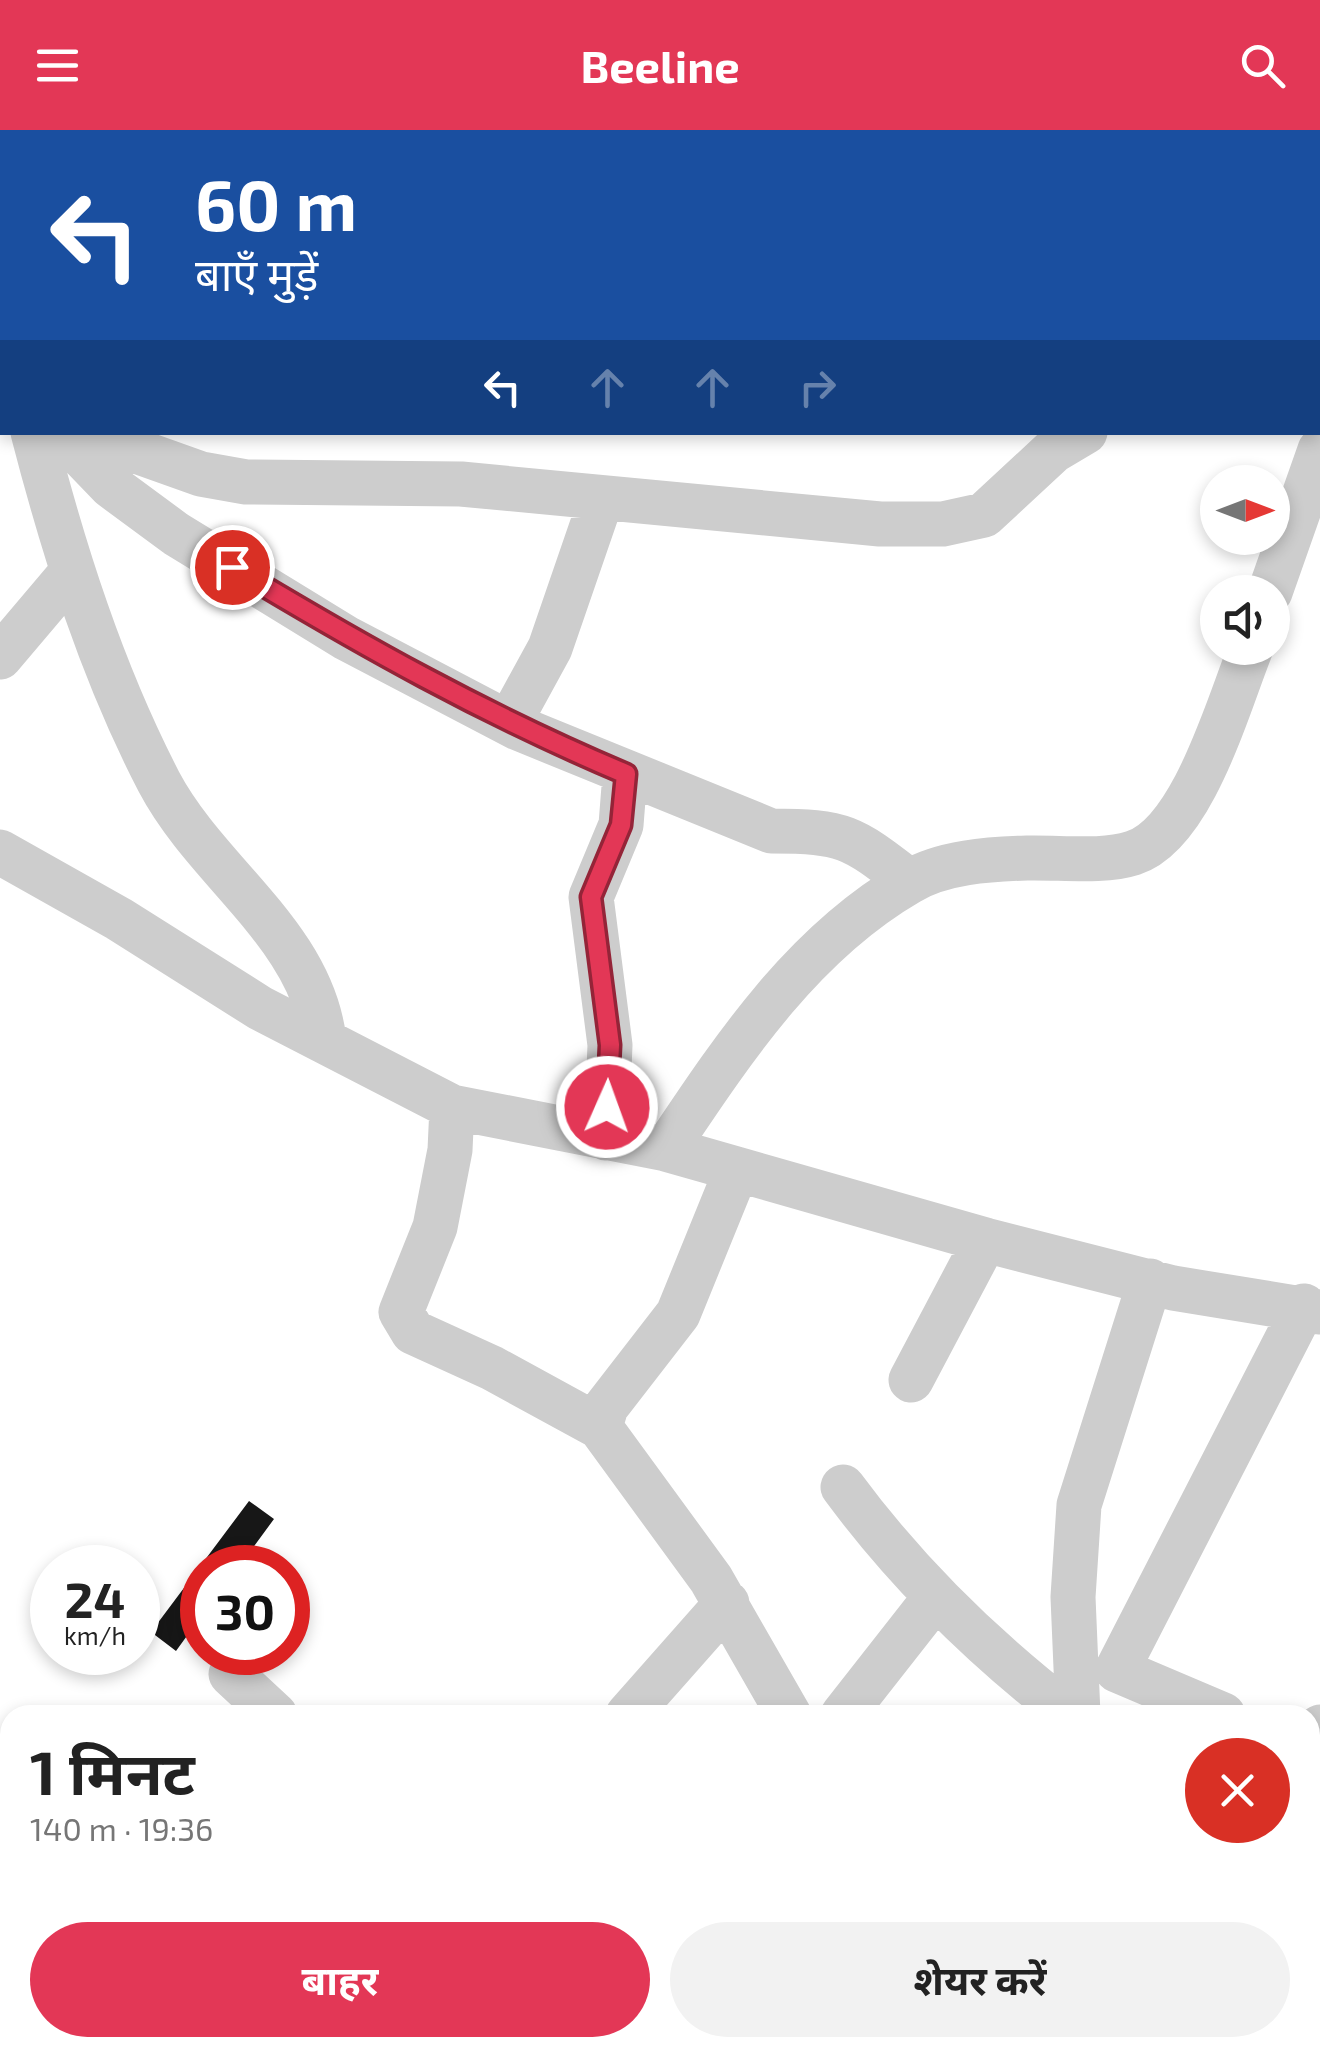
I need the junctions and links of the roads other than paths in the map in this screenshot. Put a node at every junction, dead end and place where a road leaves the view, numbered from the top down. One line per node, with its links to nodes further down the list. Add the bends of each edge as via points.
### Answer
1 (34, 435): 7 (street)
2 (62, 435): 11 (street, via 110,486 176,534 346,638)
3 (92, 435): 6 (street, via 202,474 246,482 461,484)
4 (1080, 435): 6 (street, via 984,514 943,524)
5 (1320, 450): 8 (street)
6 (601, 500): 11 (street, via 550,648)
7 (72, 572): 9 (street); 15 (street, via 160,784 300,964 320,1007)
8 (1276, 575)
9 (0, 657)
10 (1244, 665): 14 (street, via 1194,790 1145,848 1112,856 978,863)
11 (509, 724): 12 (street)
12 (626, 774): 14 (street, via 772,831 835,833); 17 (street, via 621,825 591,897 610,1045)
13 (0, 852): 15 (street)
14 (909, 881): 18 (street, via 846,926 770,1000)
15 (324, 1040): 16 (street)
16 (452, 1107): 17 (street); 24 (street, via 439,1208 401,1312 404,1322)
17 (606, 1138): 18 (street)
18 (666, 1148): 19 (street)
19 (737, 1169): 20 (street); 24 (street, via 678,1314 606,1408)
20 (986, 1240): 21 (street); 23 (street)
21 (1150, 1281): 22 (street); 34 (street, via 1079,1505 1073,1597)
22 (1312, 1309): 35 (street, via 1118,1670)
23 (911, 1380)
24 (600, 1427): 27 (street)
25 (843, 1486): 26 (street)
26 (934, 1598): 32 (street); 33 (street)
27 (727, 1603): 30 (street); 31 (street)
28 (232, 1675): 29 (street)
29 (264, 1705)
30 (637, 1705)
31 (781, 1705)
32 (852, 1705)
33 (1057, 1705)
34 (1078, 1705)
35 (1200, 1705)

